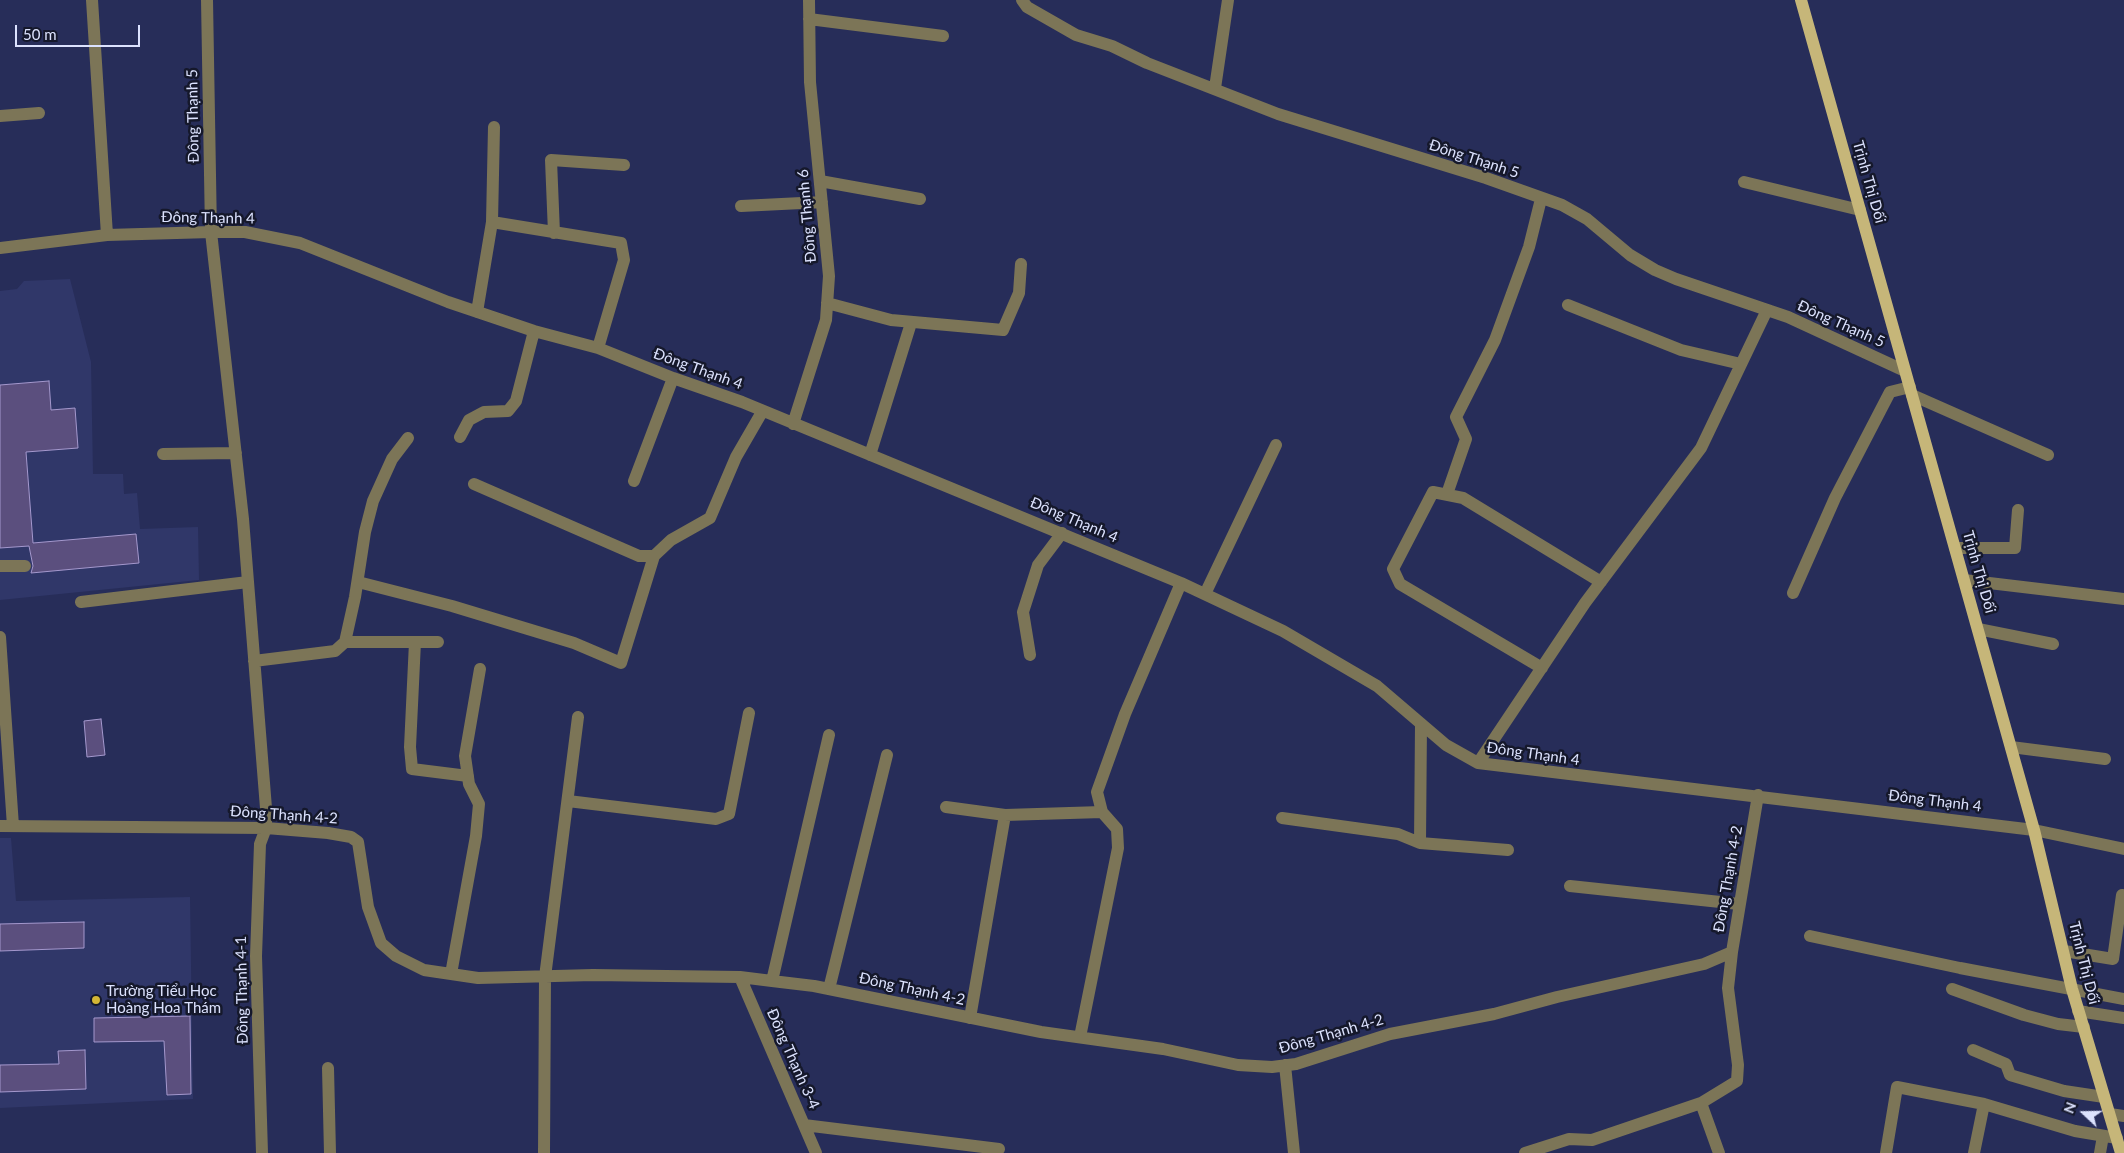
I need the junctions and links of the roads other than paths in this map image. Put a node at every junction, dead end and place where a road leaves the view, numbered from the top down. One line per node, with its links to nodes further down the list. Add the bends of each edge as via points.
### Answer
1 (92, 0): 24 (street)
2 (207, 0): 22 (street, Đông Thạnh 5)
3 (809, 0): 7 (street, Đông Thạnh 6)
4 (1022, 0): 9 (street, Đông Thạnh 5, via 1027,7 1076,35 1112,46 1147,64)
5 (1228, 0): 9 (street)
6 (1801, 0): 20 (main road, Trịnh Thị Dối)
7 (809, 19): 8 (street); 14 (street, Đông Thạnh 6, via 810,82)
8 (943, 36)
9 (1215, 88): 17 (street, Đông Thạnh 5, via 1278,114 1486,178)
10 (39, 112): 11 (street)
11 (0, 116)
12 (494, 127): 21 (street)
13 (624, 165): 23 (street, via 551,160)
14 (820, 181): 16 (street); 18 (street, Đông Thạnh 6)
15 (1744, 182): 20 (street)
16 (920, 199)
17 (1541, 199): 29 (street, Đông Thạnh 5, via 1588,218 1630,255 1655,270); 49 (street, via 1529,247 1495,340 1456,417 1466,439)
18 (822, 202): 19 (street); 27 (street, Đông Thạnh 6, via 829,276)
19 (741, 206)
20 (1860, 210): 35 (main road, Trịnh Thị Dối)
21 (492, 222): 23 (street); 30 (street)
22 (212, 232): 24 (street, Đông Thạnh 4); 30 (street, Đông Thạnh 4, via 245,232 300,243); 43 (street, Đông Thạnh 5)
23 (554, 233): 33 (street, via 621,243 624,260)
24 (107, 235): 25 (street, Đông Thạnh 4)
25 (0, 248)
26 (1021, 264): 31 (street, via 1019,293 1003,330)
27 (827, 303): 31 (street); 39 (street, Đông Thạnh 6, via 826,320)
28 (1568, 305): 34 (street, via 1681,350)
29 (1767, 310): 34 (street); 35 (street, Đông Thạnh 5)
30 (477, 312): 32 (street, Đông Thạnh 4)
31 (911, 323): 45 (street)
32 (534, 331): 33 (street, Đông Thạnh 4); 40 (street, via 516,401 508,411 484,412 469,420)
33 (598, 348): 36 (street, Đông Thạnh 4)
34 (1741, 364): 59 (street, via 1701,448)
35 (1905, 371): 37 (main road, Trịnh Thị Dối)
36 (673, 378): 38 (street, Đông Thạnh 4); 47 (street)
37 (1911, 391): 46 (street); 52 (main road, Trịnh Thị Dối); 61 (street, via 1890,392)
38 (762, 412): 39 (street, Đông Thạnh 4); 53 (street, via 736,457 710,518 671,540)
39 (794, 424): 45 (street, Đông Thạnh 4)
40 (460, 437)
41 (408, 438): 58 (street, via 392,460 373,501)
42 (1276, 445): 62 (street)
43 (236, 453): 44 (street); 57 (street, Đông Thạnh 5)
44 (163, 454)
45 (870, 455): 51 (street, Đông Thạnh 4)
46 (2048, 456)
47 (634, 481)
48 (474, 484): 53 (street, via 639,556)
49 (1447, 494): 59 (street, via 1463,498); 73 (street, via 1433,492 1393,568 1400,584)
50 (2018, 510): 52 (street, via 2015,548)
51 (1062, 533): 60 (street, Đông Thạnh 4); 71 (street, via 1038,565 1023,612)
52 (1955, 548): 56 (main road, Trịnh Thị Dối)
53 (654, 556): 58 (street, via 621,663 574,643)
54 (0, 566): 55 (street)
55 (25, 566)
56 (1964, 580): 63 (street); 65 (main road, Trịnh Thị Dối)
57 (248, 582): 64 (street); 72 (street, Đông Thạnh 4-1)
58 (358, 582): 67 (street)
59 (1601, 582): 73 (street)
60 (1181, 583): 62 (street, Đông Thạnh 4); 87 (street, via 1125,714 1098,792)
61 (1793, 592)
62 (1205, 594): 77 (street, Đông Thạnh 4, via 1283,631 1377,686)
63 (2124, 599)
64 (80, 602)
65 (1978, 629): 70 (street); 79 (main road, Trịnh Thị Dối)
66 (0, 637): 90 (street)
67 (344, 642): 68 (street); 72 (street, via 335,651)
68 (415, 642): 69 (street); 83 (street, via 410,747 412,769)
69 (438, 642)
70 (2053, 644)
71 (1030, 655)
72 (254, 661): 91 (street, Đông Thạnh 4-1)
73 (1542, 668): 82 (street)
74 (480, 669): 83 (street, via 465,756)
75 (749, 713): 85 (street, via 729,814 716,819)
76 (578, 717): 85 (street)
77 (1421, 724): 82 (street, Đông Thạnh 4, via 1446,745); 93 (street)
78 (829, 735): 105 (street)
79 (2011, 747): 81 (street); 92 (main road, Trịnh Thị Dối)
80 (887, 755): 106 (street)
81 (2105, 760)
82 (1478, 763): 84 (street, Đông Thạnh 4)
83 (468, 776): 102 (street, via 479,804)
84 (1758, 796): 92 (street, Đông Thạnh 4); 98 (street, Đông Thạnh 4-2)
85 (568, 802): 103 (street)
86 (946, 807): 88 (street)
87 (1102, 812): 88 (street); 114 (street, via 1117,829 1118,848)
88 (1005, 815): 111 (street)
89 (1282, 818): 93 (street, via 1398,834)
90 (6, 826): 91 (street, Đông Thạnh 4-2)
91 (266, 828): 102 (street, Đông Thạnh 4-2, via 328,833 358,842 368,907 381,943 396,956 424,970); 127 (street, Đông Thạnh 4-1, via 260,844 256,956)
92 (2034, 830): 94 (street, Đông Thạnh 4); 100 (main road, Trịnh Thị Dối)
93 (1420, 843): 95 (street)
94 (2124, 849)
95 (1508, 850)
96 (1570, 886): 98 (street)
97 (2122, 895): 100 (street, via 2112,959)
98 (1739, 904): 101 (street, Đông Thạnh 4-2)
99 (1810, 936): 107 (street)
100 (2064, 951): 107 (main road, Trịnh Thị Dối)
101 (1732, 952): 116 (street, Đông Thạnh 4-2, via 1704,964 1494,1014 1390,1034); 119 (street, via 1728,988 1738,1065 1737,1081)
102 (451, 974): 103 (street, Đông Thạnh 4-2, via 478,978)
103 (545, 978): 104 (street, Đông Thạnh 4-2, via 593,975); 129 (street)
104 (740, 978): 105 (street, Đông Thạnh 4-2); 123 (street, Đông Thạnh 3-4)
105 (772, 981): 106 (street, Đông Thạnh 4-2)
106 (830, 989): 111 (street, Đông Thạnh 4-2)
107 (2072, 989): 109 (street); 110 (main road, Trịnh Thị Dối)
108 (1952, 990): 113 (street, via 2024,1015)
109 (2124, 999)
110 (2078, 1011): 112 (street); 113 (main road, Trịnh Thị Dối)
111 (970, 1018): 114 (street, Đông Thạnh 4-2)
112 (2124, 1018)
113 (2084, 1027): 118 (main road, Trịnh Thị Dối)
114 (1080, 1037): 116 (street, Đông Thạnh 4-2, via 1163,1049 1238,1065)
115 (1973, 1050): 118 (street, via 2006,1064 2010,1075 2064,1091)
116 (1285, 1065): 131 (street)
117 (328, 1068): 128 (street)
118 (2104, 1098): 121 (main road, Trịnh Thị Dối)
119 (1701, 1103): 132 (street, via 1592,1140 1569,1139); 133 (street)
120 (1984, 1104): 124 (street); 134 (street, via 1897,1087); 135 (street)
121 (2110, 1114): 122 (street); 125 (main road, Trịnh Thị Dối)
122 (2124, 1116)
123 (804, 1125): 126 (street); 130 (street, Đông Thạnh 3-4)
124 (2103, 1136): 125 (street); 136 (street)
125 (2117, 1138): 137 (main road, Trịnh Thị Dối)
126 (999, 1149)
127 (262, 1153)
128 (330, 1153)
129 (544, 1153)
130 (816, 1153)
131 (1294, 1153)
132 (1525, 1153)
133 (1719, 1153)
134 (1886, 1153)
135 (1974, 1153)
136 (2100, 1153)
137 (2121, 1153)

